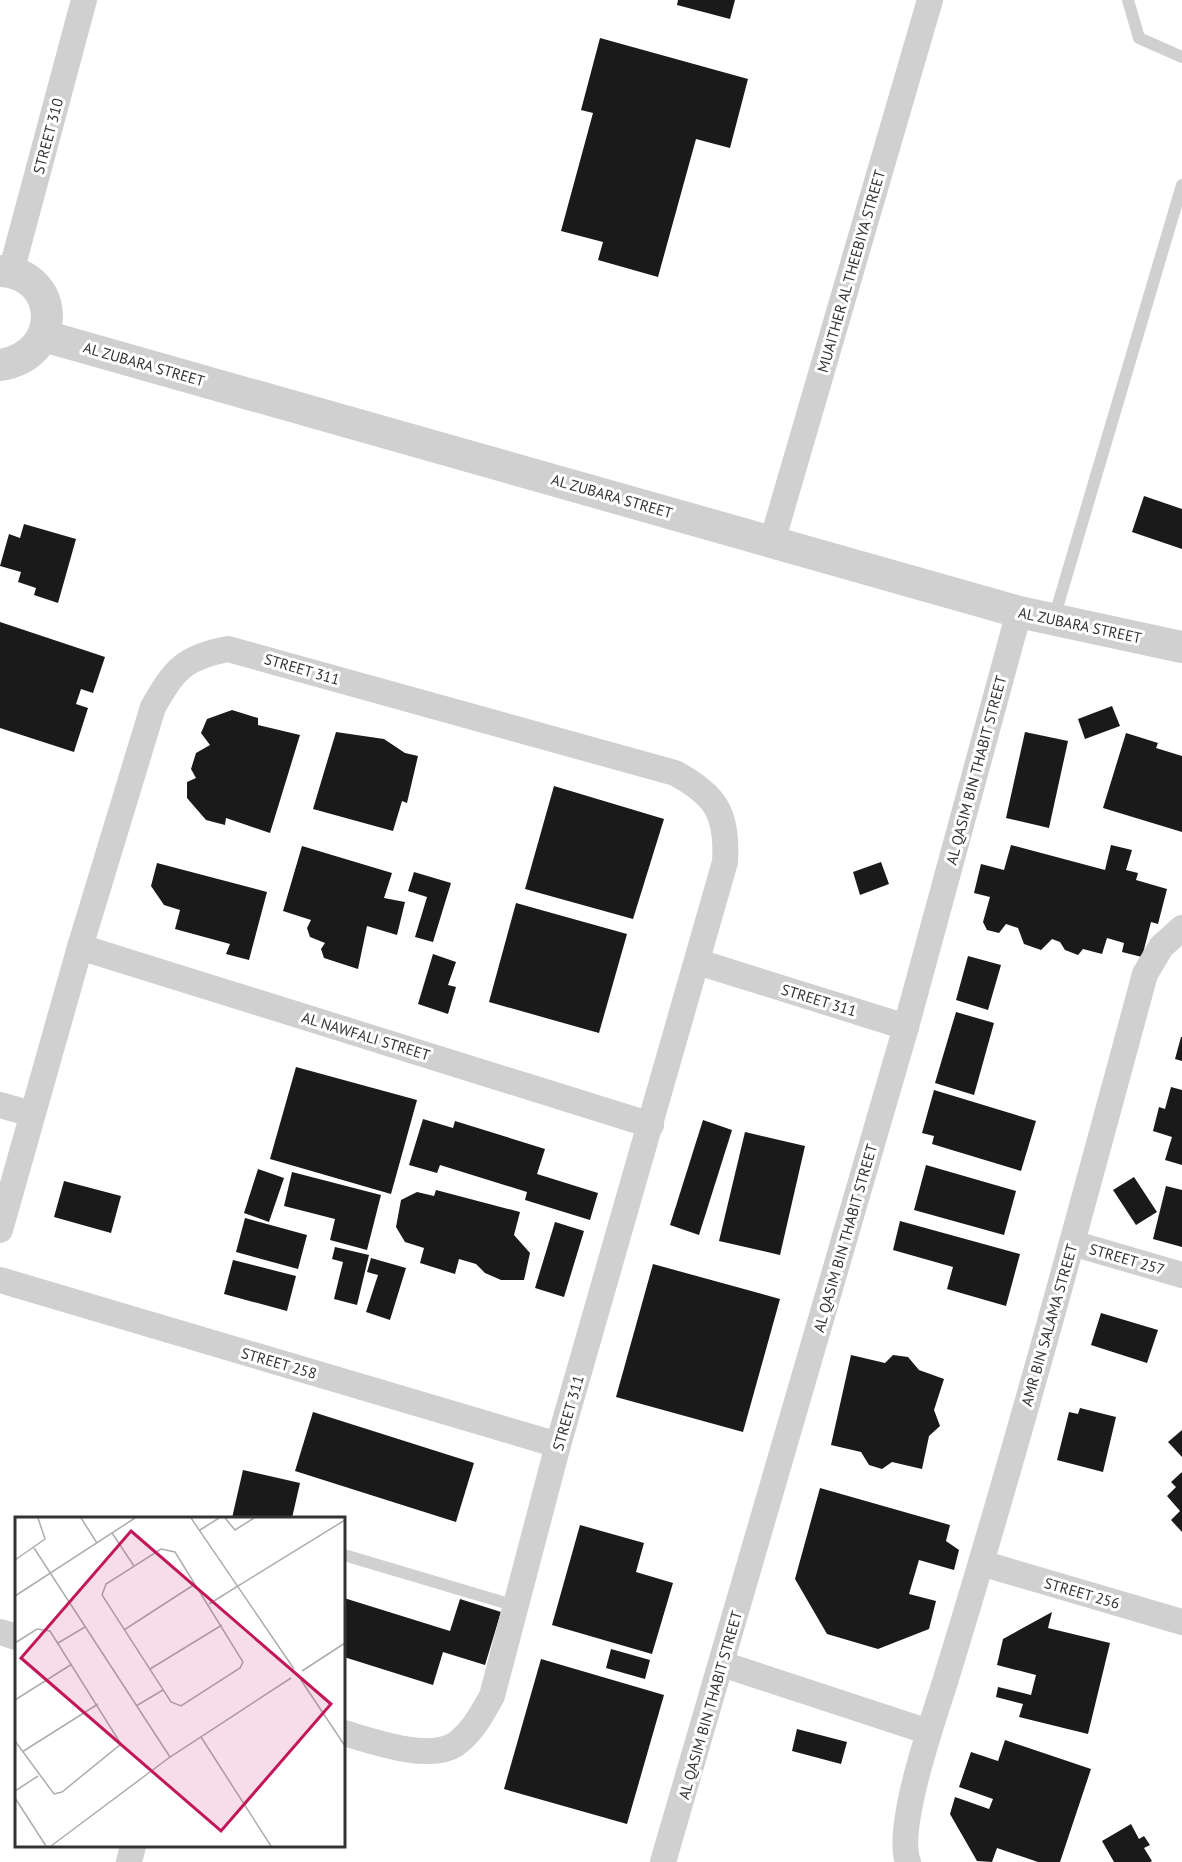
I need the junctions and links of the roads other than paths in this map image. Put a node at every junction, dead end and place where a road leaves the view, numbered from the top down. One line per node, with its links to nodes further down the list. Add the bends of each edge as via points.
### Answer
1 (84, 0): 6 (street, STREET 310)
2 (930, 0): 9 (street, MUAITHER AL THEEBIYA STREET)
3 (1128, 0): 4 (lane, via 1139,38)
4 (1182, 57)
5 (1182, 185): 11 (lane)
6 (6, 271): 7 (street, via 26,278 38,289 48,320)
7 (44, 336): 8 (street, via 34,351 19,361); 9 (street, AL ZUBARA STREET)
8 (0, 365)
9 (772, 542): 10 (street, AL ZUBARA STREET)
10 (1019, 612): 11 (street, AL ZUBARA STREET); 16 (street, AL QASIM BIN THABIT STREET)
11 (1053, 619): 12 (street, AL ZUBARA STREET)
12 (1182, 647)
13 (1182, 928): 21 (street, AMR BIN SALAMA STREET, via 1161,947 1145,974)
14 (80, 947): 15 (street, STREET 311, via 153,707 183,664 205,653 228,649 675,773 702,788 718,811 727,835 724,862); 18 (street, STREET 311); 19 (street, AL NAWFALI STREET)
15 (698, 962): 16 (street, STREET 311); 19 (street, STREET 311)
16 (906, 1027): 31 (street, AL QASIM BIN THABIT STREET)
17 (0, 1105): 18 (street)
18 (32, 1114): 20 (street, STREET 311)
19 (651, 1125): 24 (street, STREET 311)
20 (0, 1230)
21 (1072, 1243): 22 (street, STREET 257); 26 (street, AMR BIN SALAMA STREET)
22 (1182, 1275)
23 (0, 1280): 24 (street, STREET 258)
24 (558, 1445): 27 (street, STREET 311)
25 (345, 1556): 27 (lane)
26 (981, 1563): 28 (street, STREET 256); 32 (street, AMR BIN SALAMA STREET)
27 (516, 1606): 33 (street, STREET 311, via 492,1696 478,1723 454,1745 402,1750)
28 (1182, 1622)
29 (0, 1632): 30 (street)
30 (15, 1637)
31 (722, 1664): 32 (street); 36 (street, AL QASIM BIN THABIT STREET)
32 (929, 1732): 37 (street, AMR BIN SALAMA STREET, via 906,1827)
33 (345, 1733)
34 (133, 1847): 35 (street)
35 (129, 1862)
36 (663, 1862)
37 (908, 1862)

